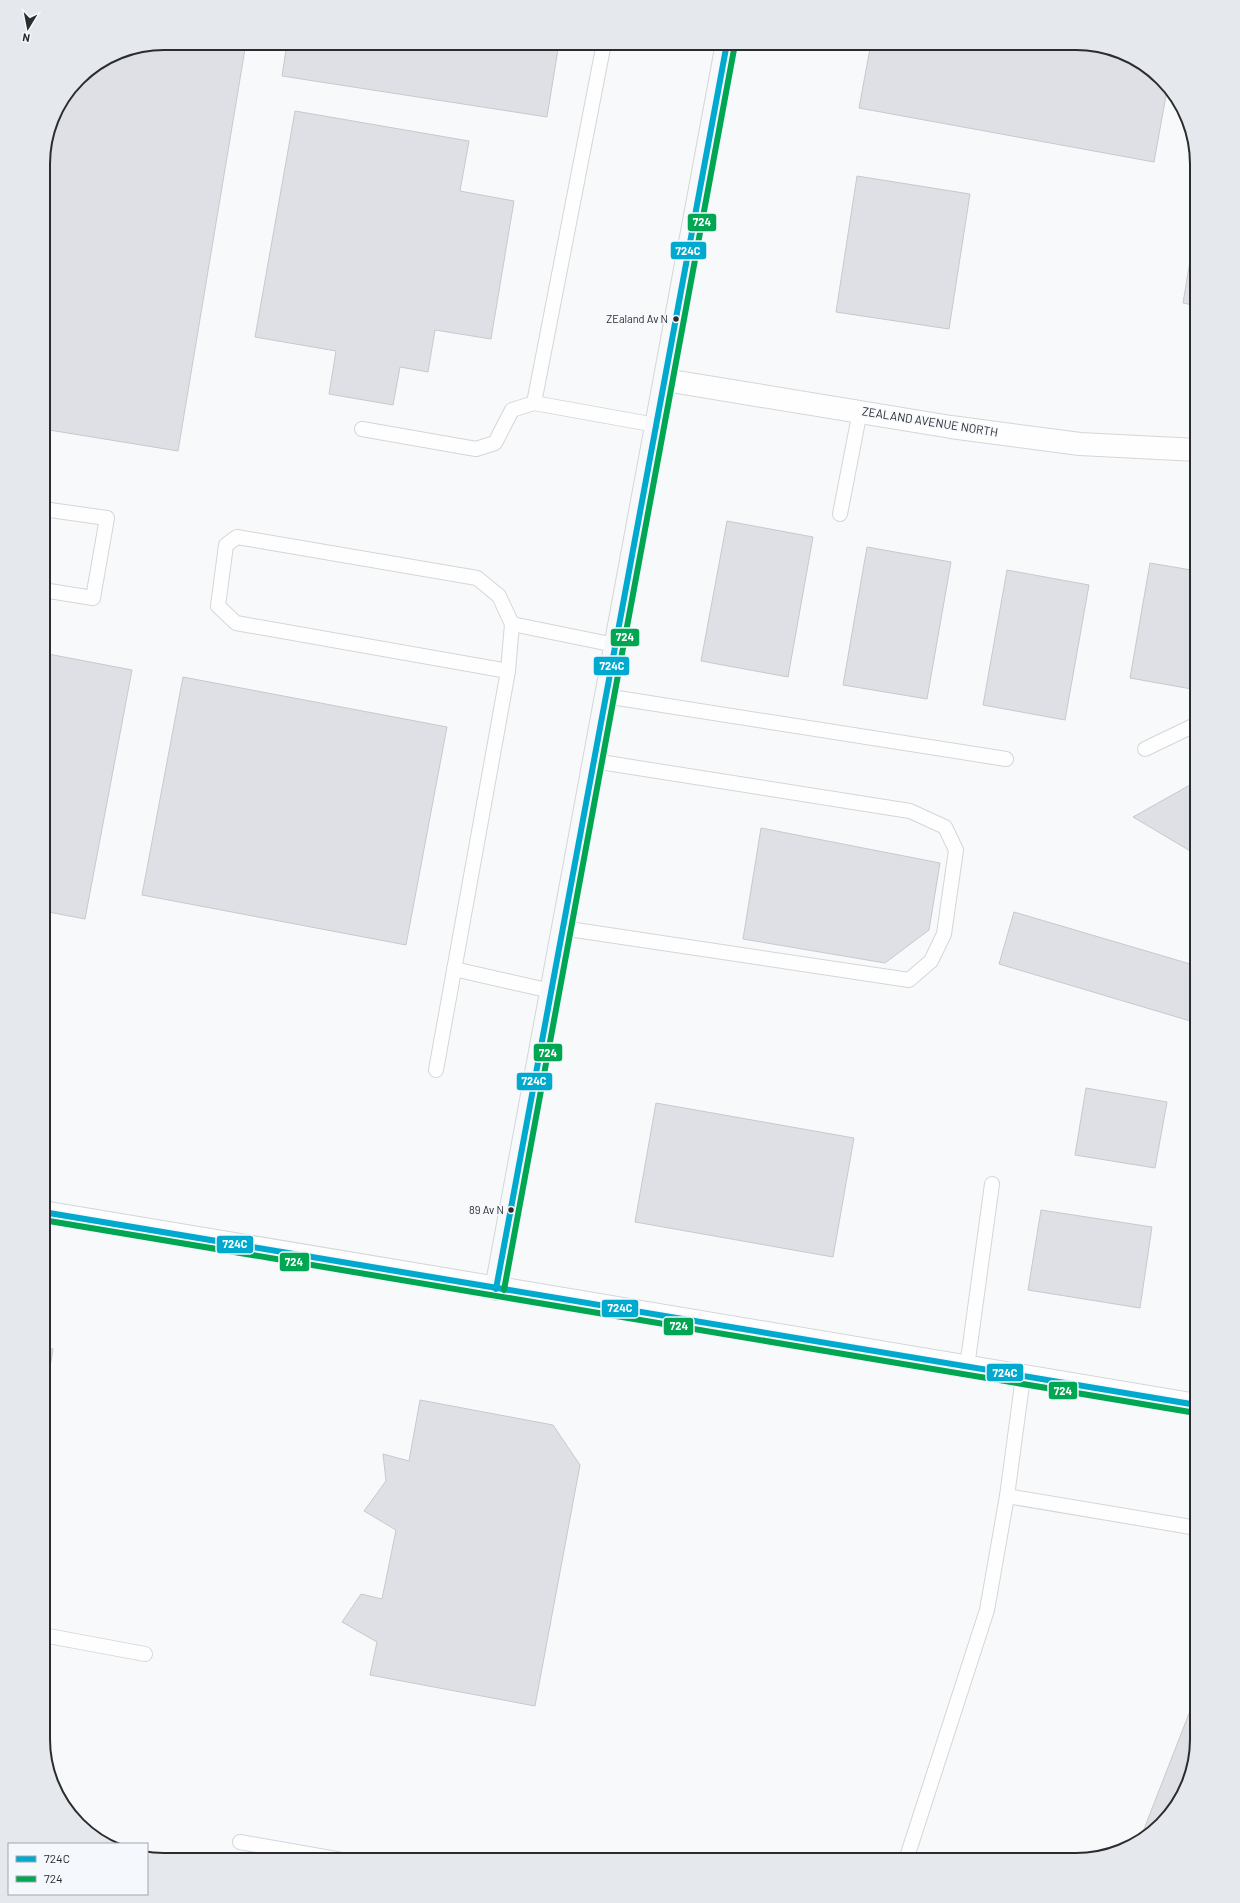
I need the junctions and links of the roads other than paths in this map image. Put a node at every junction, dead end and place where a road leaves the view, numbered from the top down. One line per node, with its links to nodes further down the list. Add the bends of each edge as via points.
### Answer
1 (603, 50): 4 (lane)
2 (726, 50): 3 (street)
3 (665, 380): 5 (street, ZEALAND AVENUE NORTH); 6 (street)
4 (534, 403): 6 (lane); 7 (lane, via 512,410 495,443 476,449)
5 (860, 411): 8 (street, ZEALAND AVENUE NORTH, via 951,427 1080,444); 10 (lane)
6 (656, 425): 13 (street)
7 (362, 430)
8 (1190, 450)
9 (50, 510): 11 (lane, via 107,518 93,598)
10 (840, 514)
11 (50, 591)
12 (512, 624): 13 (lane); 14 (lane); 14 (lane, via 499,596 477,578 237,537 226,545 218,606 236,623)
13 (615, 645): 15 (street)
14 (508, 671): 21 (lane)
15 (605, 696): 18 (lane); 19 (street)
16 (1190, 727): 17 (lane)
17 (1145, 749)
18 (1006, 759)
19 (594, 761): 20 (street); 20 (lane, via 910,811 945,827 956,850 944,934 931,961 909,980)
20 (562, 928): 22 (street)
21 (454, 969): 22 (lane); 23 (lane)
22 (551, 991): 26 (street)
23 (436, 1070)
24 (992, 1184): 27 (lane)
25 (50, 1213): 26 (street)
26 (496, 1289): 27 (street, via 670,1315)
27 (967, 1367): 28 (street)
28 (1023, 1377): 29 (street); 30 (lane)
29 (1190, 1404)
30 (1007, 1496): 31 (lane); 36 (lane, via 987,1610)
31 (1190, 1527)
32 (50, 1636): 33 (lane)
33 (145, 1654)
34 (240, 1842): 35 (lane)
35 (302, 1853)
36 (908, 1853)

